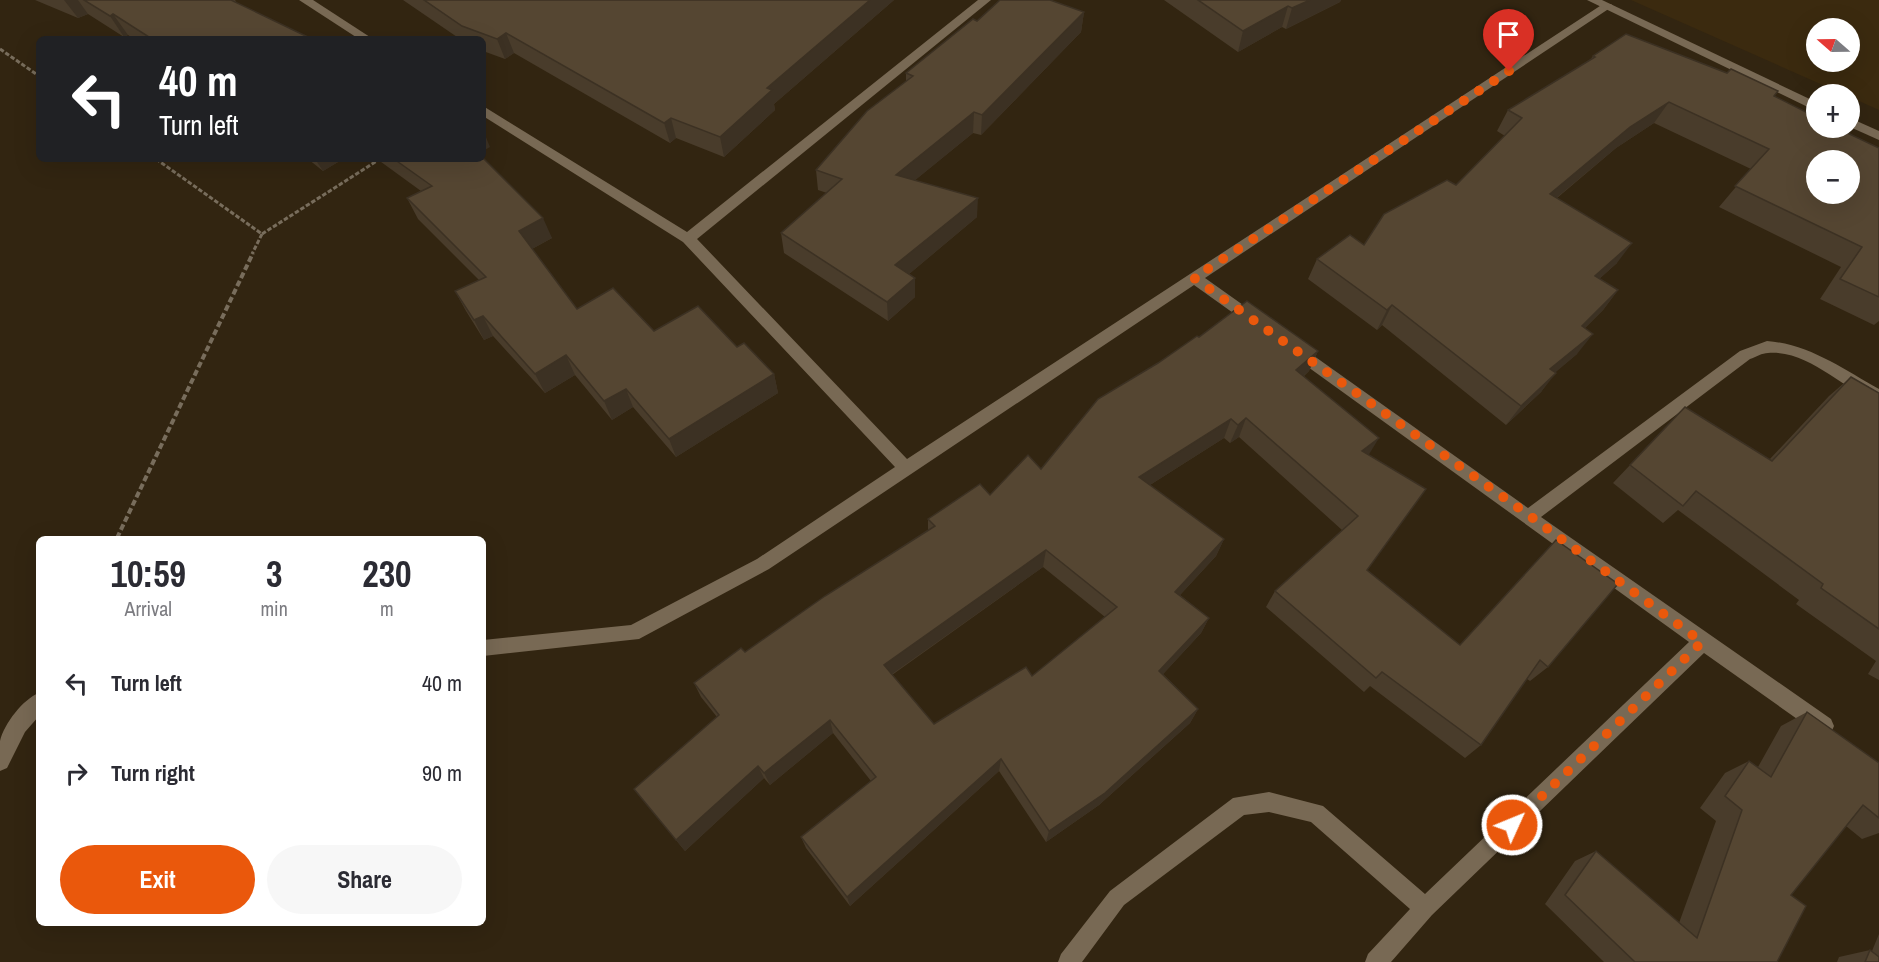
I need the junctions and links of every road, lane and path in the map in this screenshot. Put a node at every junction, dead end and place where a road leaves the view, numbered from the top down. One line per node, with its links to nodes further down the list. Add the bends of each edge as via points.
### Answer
1 (305, 0): 5 (street)
2 (985, 0): 15 (street)
3 (1593, 0): 4 (street)
4 (1607, 6): 8 (street); 16 (street)
5 (362, 36)
6 (0, 48): 7 (path)
7 (36, 74)
8 (1806, 101)
9 (486, 112): 15 (street)
10 (1860, 127): 11 (street)
11 (1879, 136)
12 (160, 162): 14 (path)
13 (375, 162): 14 (path)
14 (262, 234): 20 (path)
15 (688, 239): 18 (street)
16 (1194, 278): 18 (street); 19 (street)
17 (1879, 396): 19 (street, via 1813,359 1767,347 1745,355)
18 (906, 468): 22 (street, via 763,564 633,633)
19 (1530, 516): 21 (street)
20 (118, 536)
21 (1702, 642): 24 (street); 26 (street)
22 (486, 648)
23 (36, 705): 25 (street, via 18,725)
24 (1840, 737)
25 (0, 761)
26 (1425, 908): 27 (street, via 1316,813 1269,802 1239,805 1117,898); 28 (street)
27 (1068, 962)
28 (1376, 962)

